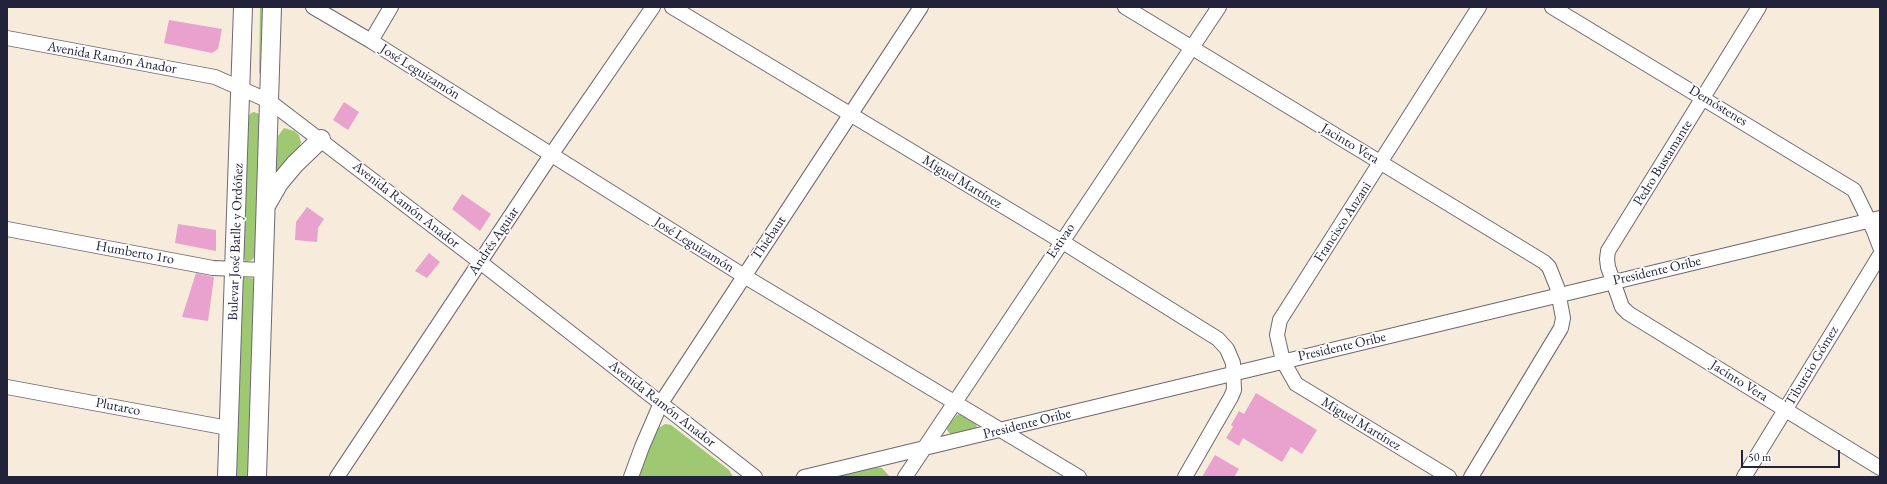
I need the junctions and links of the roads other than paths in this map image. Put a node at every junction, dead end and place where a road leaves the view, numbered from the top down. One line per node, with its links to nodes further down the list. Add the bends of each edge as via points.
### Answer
1 (243, 7): 16 (main road, Bulevar José Batlle y Ordóñez)
2 (272, 7): 18 (main road, Bulevar José Batlle y Ordóñez)
3 (313, 7): 14 (street, José Leguizamón)
4 (391, 7): 14 (street)
5 (653, 7): 21 (street, Andrés Aguiar)
6 (672, 7): 19 (street, Miguel Martínez)
7 (921, 7): 19 (street, Thiebaut)
8 (1125, 7): 15 (street, Jacinto Vera)
9 (1219, 7): 15 (street, Estivao)
10 (1479, 7): 22 (street, Francisco Anzani)
11 (1552, 7): 17 (street, Demóstenes)
12 (1759, 7): 17 (street, Pedro Bustamante)
13 (7, 38): 16 (street, Avenida Ramón Anador, via 215,77)
14 (371, 41): 21 (street, José Leguizamón)
15 (1192, 48): 22 (street, Jacinto Vera); 26 (street, Estivao)
16 (242, 88): 18 (street, Avenida Ramón Anador); 30 (main road, Bulevar José Batlle y Ordóñez)
17 (1704, 98): 24 (street, Demóstenes, via 1854,190); 33 (street, Pedro Bustamante, via 1608,251 1607,259)
18 (269, 101): 20 (street, Avenida Ramón Anador); 23 (main road, Bulevar José Batlle y Ordóñez)
19 (850, 114): 26 (street, Miguel Martínez); 32 (street, Thiebaut)
20 (321, 139): 23 (main road, via 279,183); 29 (street, Avenida Ramón Anador)
21 (551, 155): 29 (street, Andrés Aguiar); 32 (street, José Leguizamón)
22 (1381, 164): 34 (street, Jacinto Vera, via 1544,262 1551,272); 35 (street, Francisco Anzani, via 1280,320 1278,343)
23 (267, 205): 31 (main road, Bulevar José Batlle y Ordóñez)
24 (1874, 219): 27 (street, via 1874,231); 33 (street, Presidente Oribe)
25 (7, 230): 30 (street, Humberto 1ro, via 213,268)
26 (1061, 241): 36 (street, Miguel Martínez, via 1218,339 1227,349); 38 (street, Estivao)
27 (1880, 247)
28 (1880, 255): 40 (street, Tiburcio Gómez)
29 (480, 262): 39 (street, Avenida Ramón Anador); 47 (street, Andrés Aguiar)
30 (235, 269): 31 (street, Humberto 1ro); 41 (main road, Bulevar José Batlle y Ordóñez)
31 (264, 270): 46 (main road, Bulevar José Batlle y Ordóñez)
32 (744, 276): 38 (street, José Leguizamón); 39 (street, Thiebaut)
33 (1613, 281): 34 (street, Presidente Oribe); 40 (street, Jacinto Vera, via 1622,307 1628,313)
34 (1558, 295): 35 (street, Presidente Oribe); 55 (street, via 1563,318 1561,328)
35 (1282, 361): 36 (street, Presidente Oribe); 54 (street, Miguel Martínez, via 1296,384 1304,390)
36 (1234, 373): 42 (street, Presidente Oribe); 53 (street, via 1235,385 1231,398)
37 (7, 387): 41 (street, Plutarco)
38 (954, 402): 42 (street, José Leguizamón); 43 (street, Estivao)
39 (661, 403): 48 (street, Thiebaut); 49 (street, Avenida Ramón Anador)
40 (1785, 410): 44 (street, Jacinto Vera); 56 (street, Tiburcio Gómez)
41 (228, 428): 45 (main road, Bulevar José Batlle y Ordóñez)
42 (1002, 431): 43 (street, Presidente Oribe); 52 (street, José Leguizamón)
43 (924, 448): 50 (street, Presidente Oribe); 51 (street, Estivao)
44 (1880, 468)
45 (227, 477)
46 (257, 477)
47 (337, 477)
48 (631, 477)
49 (755, 477)
50 (804, 477)
51 (905, 477)
52 (1079, 477)
53 (1185, 477)
54 (1449, 477)
55 (1471, 477)
56 (1744, 477)

